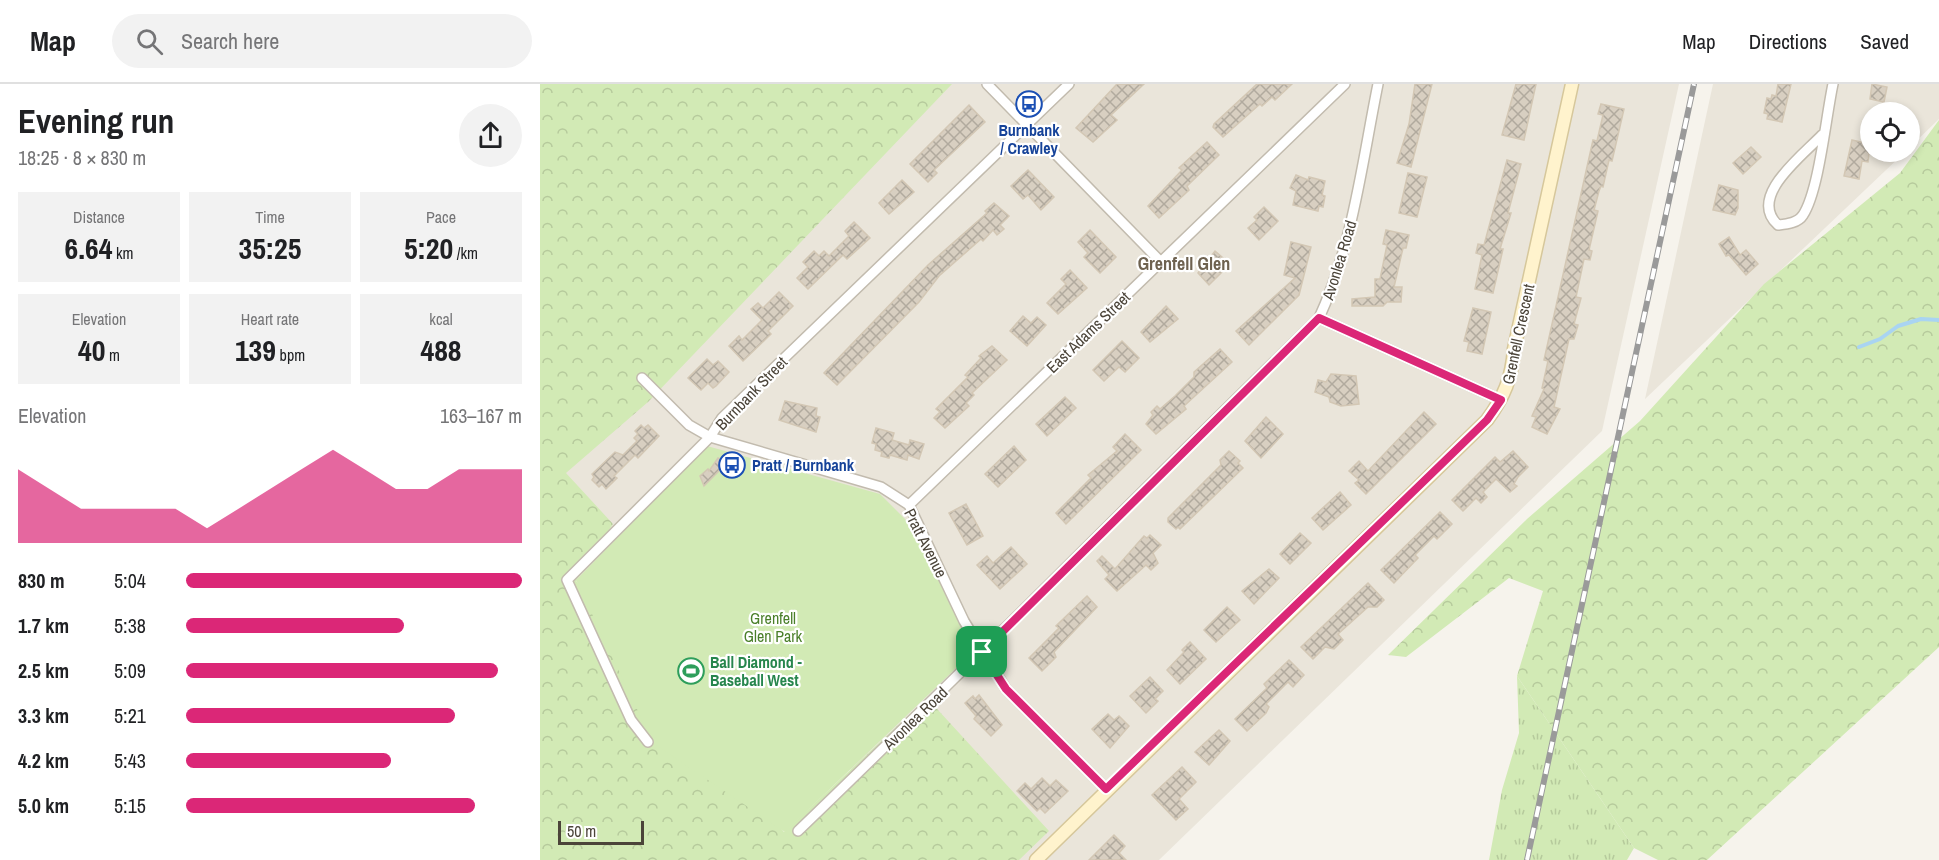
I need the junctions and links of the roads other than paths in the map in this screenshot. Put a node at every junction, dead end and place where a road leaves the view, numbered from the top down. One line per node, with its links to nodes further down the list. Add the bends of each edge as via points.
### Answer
1 (987, 84): 7 (street)
2 (1069, 84): 7 (street, Burnbank Street)
3 (1345, 84): 9 (street, East Adams Street)
4 (1378, 84): 10 (street, Avonlea Road, via 1359,194 1330,294)
5 (1572, 84): 12 (street, Grenfell Crescent, via 1514,349 1512,374)
6 (1833, 84): 8 (street)
7 (1026, 127): 9 (street); 13 (street, Burnbank Street, via 722,418)
8 (1822, 135): 8 (street, via 1778,180 1770,195 1766,207 1769,217 1778,225 1803,216 1815,183)
9 (1160, 261): 14 (street, East Adams Street)
10 (1319, 318): 12 (street); 15 (street, Avonlea Road)
11 (642, 378): 13 (street, Pratt Avenue, via 689,425)
12 (1501, 400): 17 (street, Grenfell Crescent, via 1487,420)
13 (710, 437): 14 (street, Pratt Avenue, via 881,487); 16 (street, Burnbank Street, via 567,580 631,720)
14 (909, 505): 15 (street, Pratt Avenue)
15 (982, 652): 17 (street, Pratt Avenue, via 1006,689); 18 (street, Avonlea Road)
16 (648, 742)
17 (1106, 789): 19 (street, Grenfell Crescent)
18 (798, 831)
19 (1036, 860)

